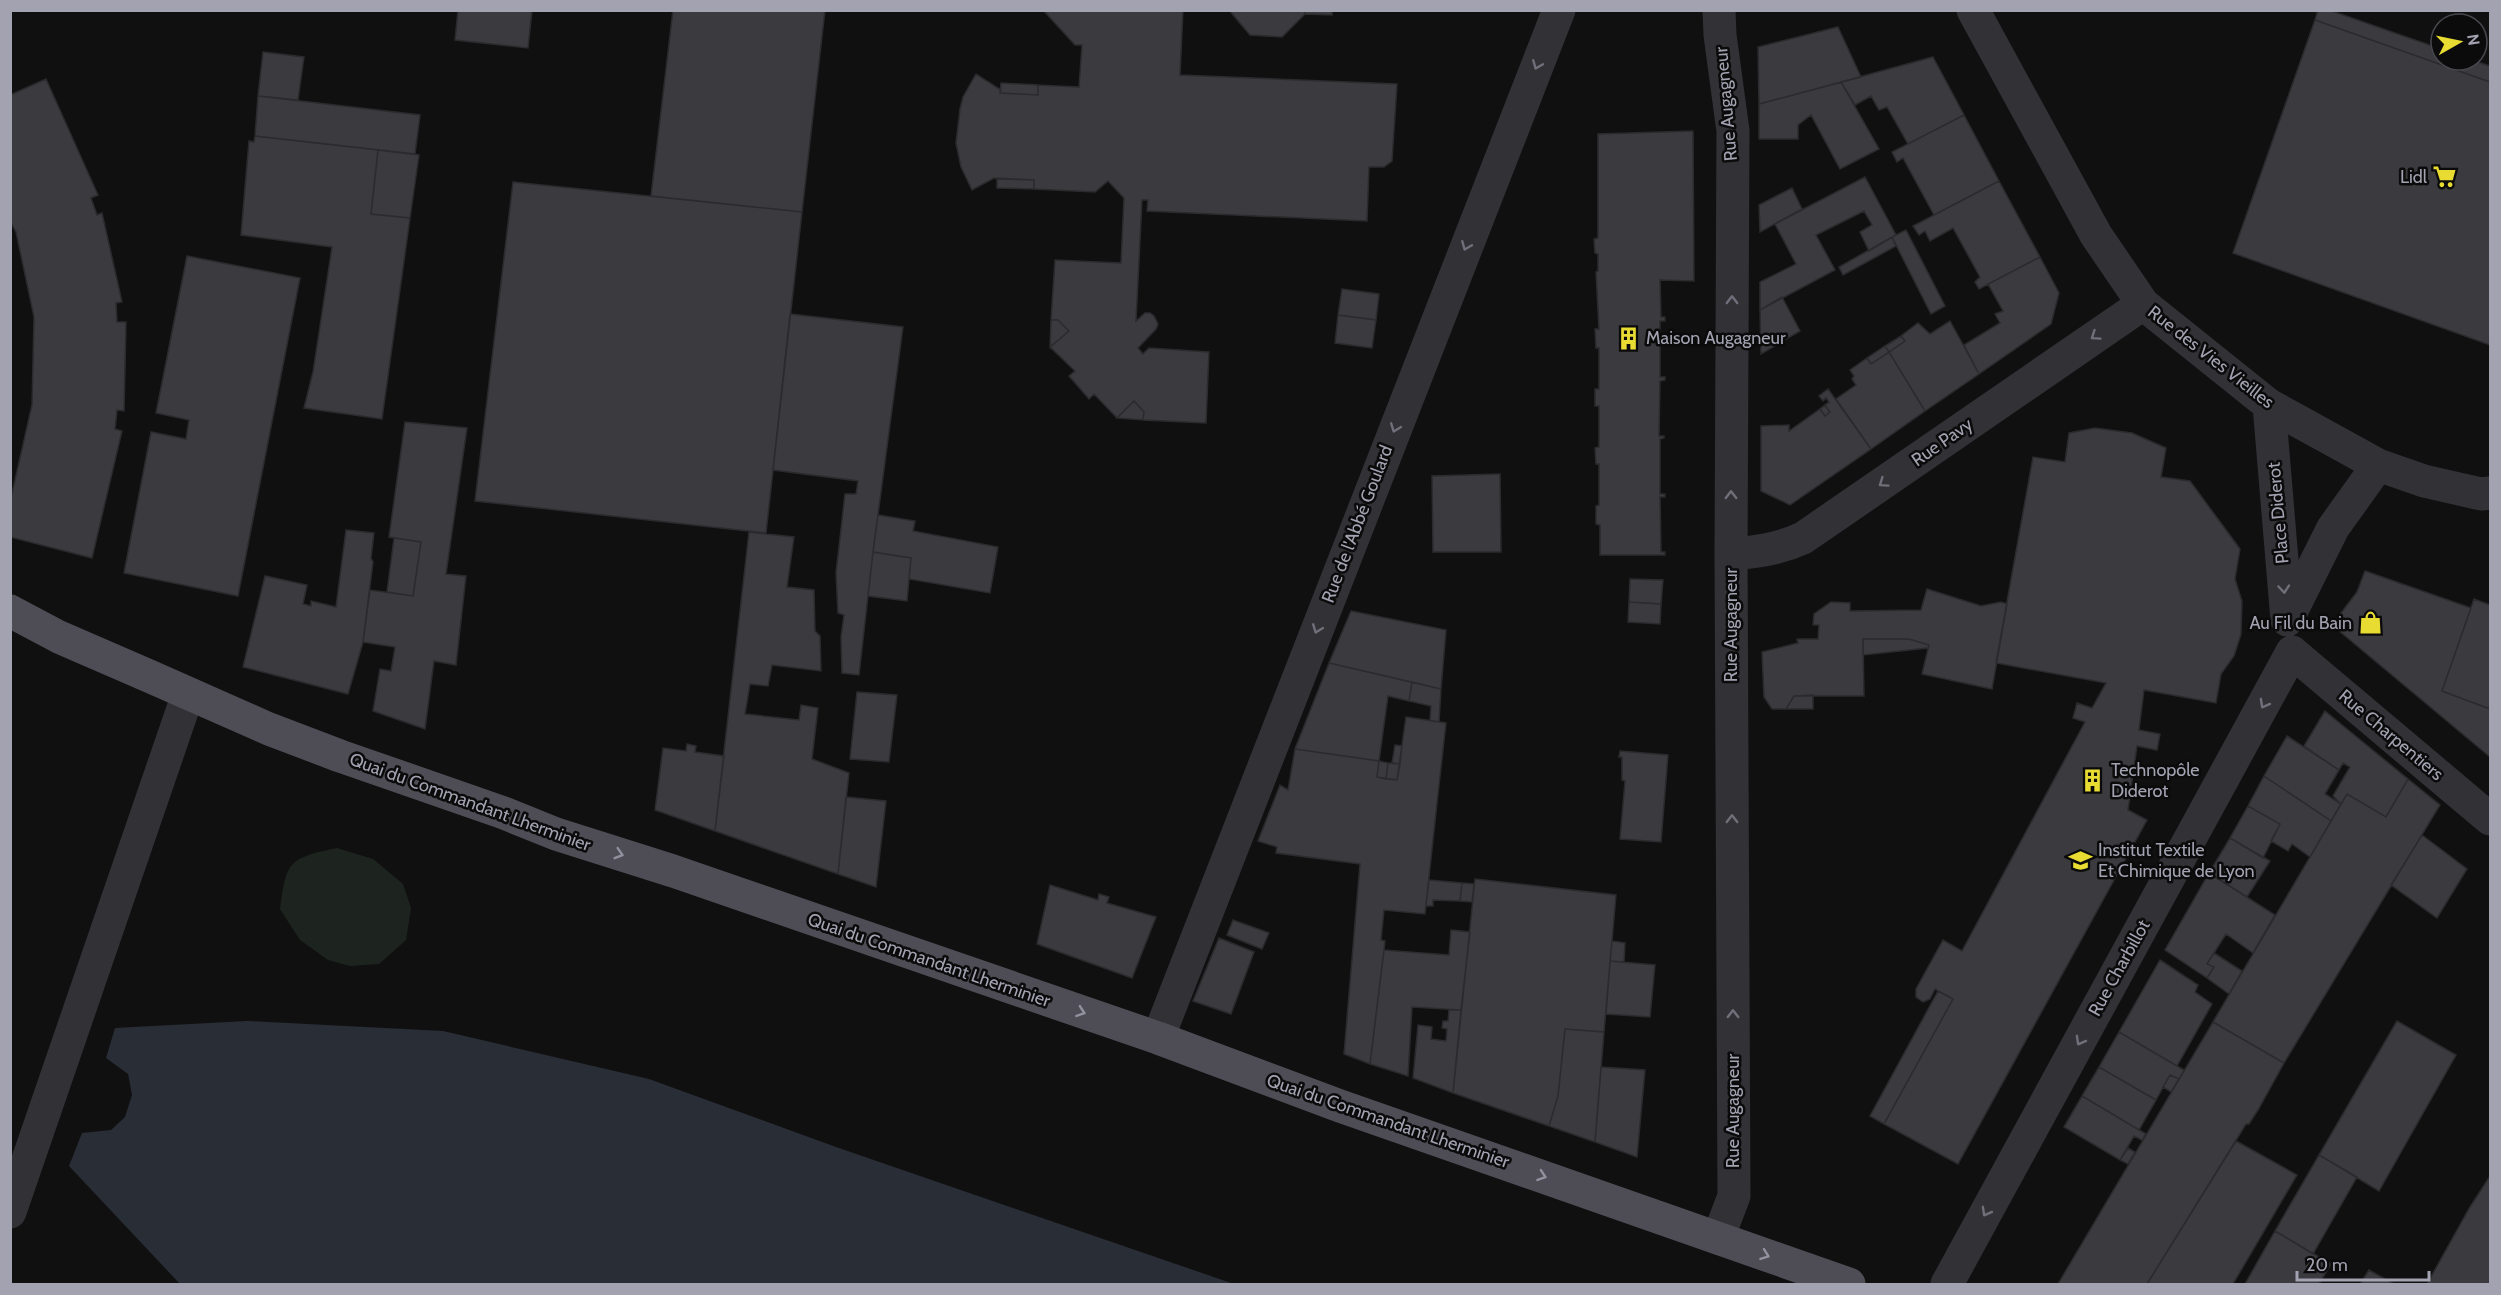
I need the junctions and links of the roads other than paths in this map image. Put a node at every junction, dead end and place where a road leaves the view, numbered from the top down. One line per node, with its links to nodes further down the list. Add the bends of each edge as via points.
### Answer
1 (1559, 10): 14 (street, Rue de l'Abbé Goulard, one-way to 14)
2 (1719, 10): 8 (street, Rue Augagneur, one-way to 2, via 1733,130)
3 (1973, 10): 4 (street, Rue des Vies Vieilles, via 2096,235)
4 (2144, 304): 5 (street, Rue des Vies Vieilles); 8 (street, Rue Pavy, one-way to 8, via 1803,538 1785,546)
5 (2269, 405): 6 (street, Rue des Vies Vieilles); 10 (street, Place Diderot, one-way to 10)
6 (2378, 465): 7 (street, Rue des Vies Vieilles, via 2424,481); 10 (street, Place Diderot, via 2333,528)
7 (2490, 493)
8 (1731, 554): 16 (street, Rue Augagneur, one-way to 8, via 1734,1196)
9 (13, 613): 12 (main road, Quai du Commandant Lherminier)
10 (2287, 620): 11 (street, Place Diderot)
11 (2292, 652): 13 (street, Rue Charpentiers); 18 (street, Rue Charbillot, one-way to 18)
12 (188, 694): 14 (main road, Quai du Commandant Lherminier, one-way to 14, via 269,729 556,834); 15 (street)
13 (2490, 819)
14 (1158, 1038): 16 (main road, Quai du Commandant Lherminier, one-way to 16)
15 (10, 1212)
16 (1718, 1238): 17 (main road, Quai du Commandant Lherminier, one-way to 17)
17 (1849, 1284)
18 (1947, 1284)

